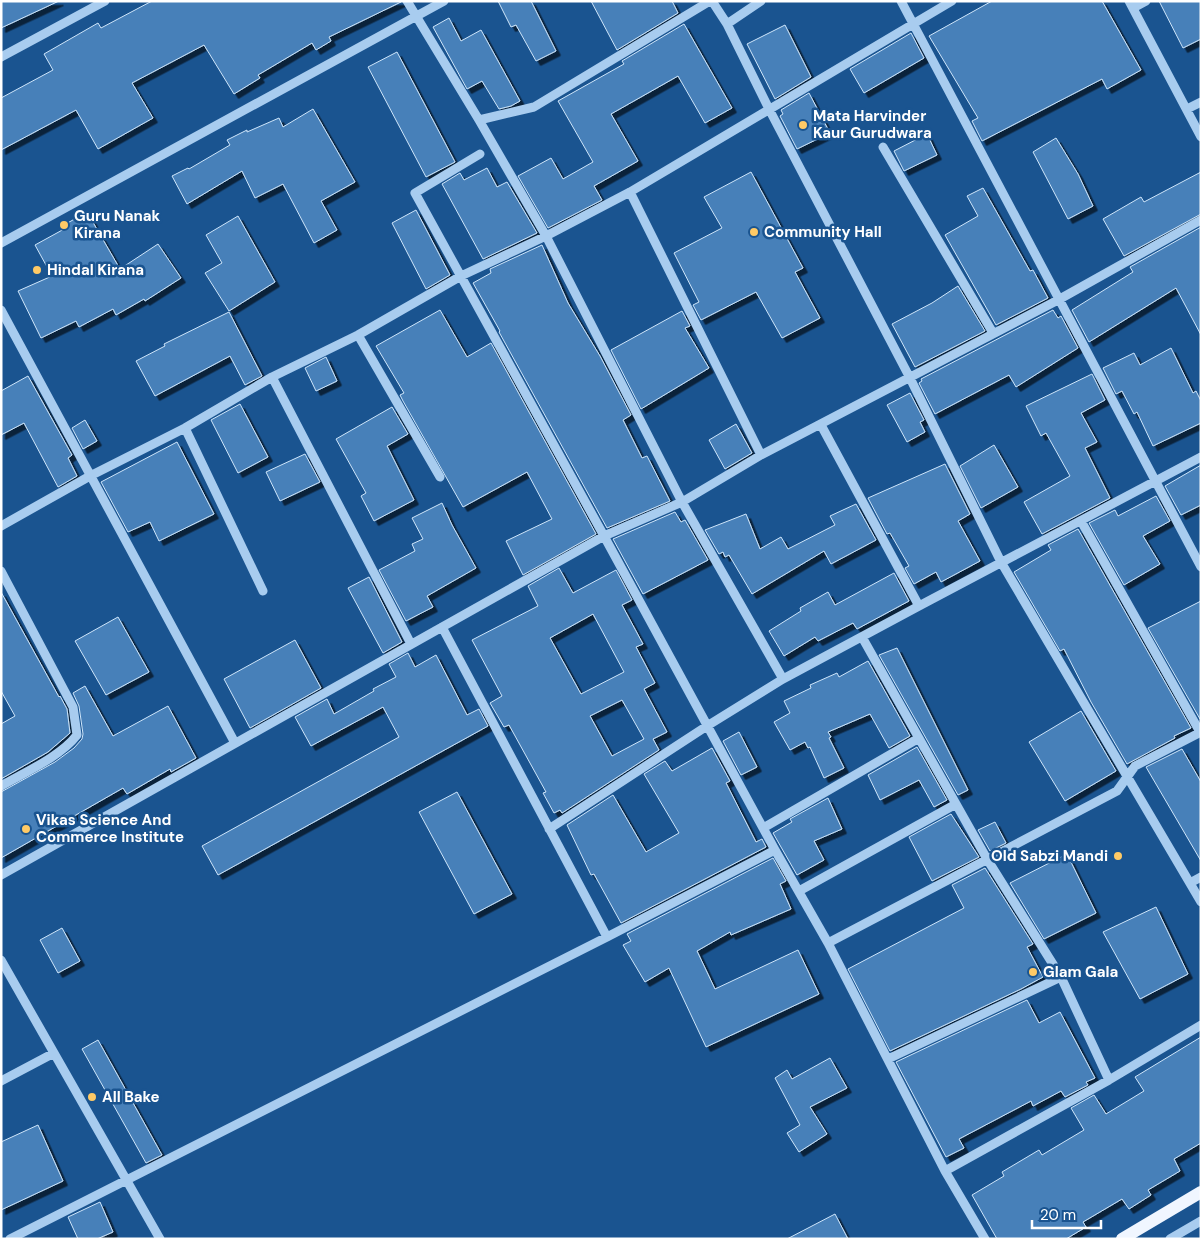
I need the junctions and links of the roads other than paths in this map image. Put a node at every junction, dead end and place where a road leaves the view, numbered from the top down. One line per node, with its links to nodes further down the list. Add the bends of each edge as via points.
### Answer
1 (106, 1): 13 (street)
2 (407, 1): 10 (street)
3 (444, 1): 10 (street)
4 (711, 1): 11 (street); 17 (street, via 534,107)
5 (761, 1): 11 (street)
6 (901, 1): 12 (street)
7 (952, 1): 12 (street)
8 (1146, 1): 9 (street)
9 (1131, 5): 16 (street)
10 (415, 16): 17 (street); 24 (street)
11 (727, 24): 15 (street)
12 (913, 24): 15 (street); 26 (street)
13 (1, 57)
14 (1201, 102): 16 (street)
15 (769, 109): 21 (street); 31 (street)
16 (1187, 110): 18 (street)
17 (479, 120): 23 (street)
18 (1201, 137)
19 (883, 147): 28 (street)
20 (480, 154): 25 (street, via 415,193)
21 (630, 192): 23 (street); 34 (street)
22 (1201, 220): 26 (street)
23 (546, 236): 25 (street); 39 (street)
24 (1, 243)
25 (461, 276): 29 (street); 42 (street)
26 (1058, 300): 28 (street); 38 (street)
27 (1, 310): 36 (street)
28 (993, 334): 31 (street)
29 (358, 335): 30 (street); 37 (street)
30 (272, 377): 33 (street); 50 (street)
31 (910, 378): 32 (street); 43 (street)
32 (821, 425): 34 (street); 47 (street)
33 (185, 428): 36 (street); 46 (street)
34 (761, 455): 39 (street)
35 (1201, 457): 38 (street)
36 (90, 476): 41 (street); 55 (street)
37 (440, 477)
38 (1155, 482): 40 (street); 44 (street)
39 (682, 502): 42 (street); 51 (street)
40 (1081, 521): 43 (street); 53 (street)
41 (1, 526)
42 (604, 536): 48 (street); 52 (street)
43 (1000, 562): 47 (street); 56 (street)
44 (1201, 567)
45 (1, 570): 57 (street, via 74,707 77,735 60,752)
46 (263, 591)
47 (919, 606): 49 (street)
48 (442, 626): 50 (street); 60 (street)
49 (862, 638): 51 (street); 54 (street)
50 (411, 644): 55 (street)
51 (783, 680): 52 (street)
52 (706, 726): 59 (street); 60 (street)
53 (1200, 732): 56 (street, via 1135,766)
54 (919, 738): 58 (street); 59 (street)
55 (235, 743): 63 (street)
56 (1127, 776): 62 (street, via 1117,791); 65 (street)
57 (1, 786)
58 (956, 804): 62 (street); 66 (street)
59 (763, 828): 61 (street)
60 (549, 829): 68 (street)
61 (775, 850): 66 (street); 68 (street)
62 (987, 859): 69 (street); 71 (street)
63 (1, 875)
64 (1201, 877): 65 (street)
65 (1190, 883): 67 (street)
66 (798, 890): 69 (street)
67 (1201, 902)
68 (607, 937): 78 (street)
69 (828, 943): 74 (street)
70 (1, 960): 73 (street)
71 (1061, 977): 74 (street); 75 (street)
72 (1201, 1025): 75 (street)
73 (54, 1052): 76 (street); 78 (street)
74 (888, 1060): 77 (street)
75 (1109, 1080): 77 (street)
76 (1, 1081)
77 (945, 1171): 83 (street)
78 (126, 1181): 81 (street); 82 (street)
79 (1201, 1192): 84 (main road)
80 (1201, 1221): 85 (street)
81 (10, 1239)
82 (160, 1239)
83 (984, 1239)
84 (1122, 1239)
85 (1170, 1239)

